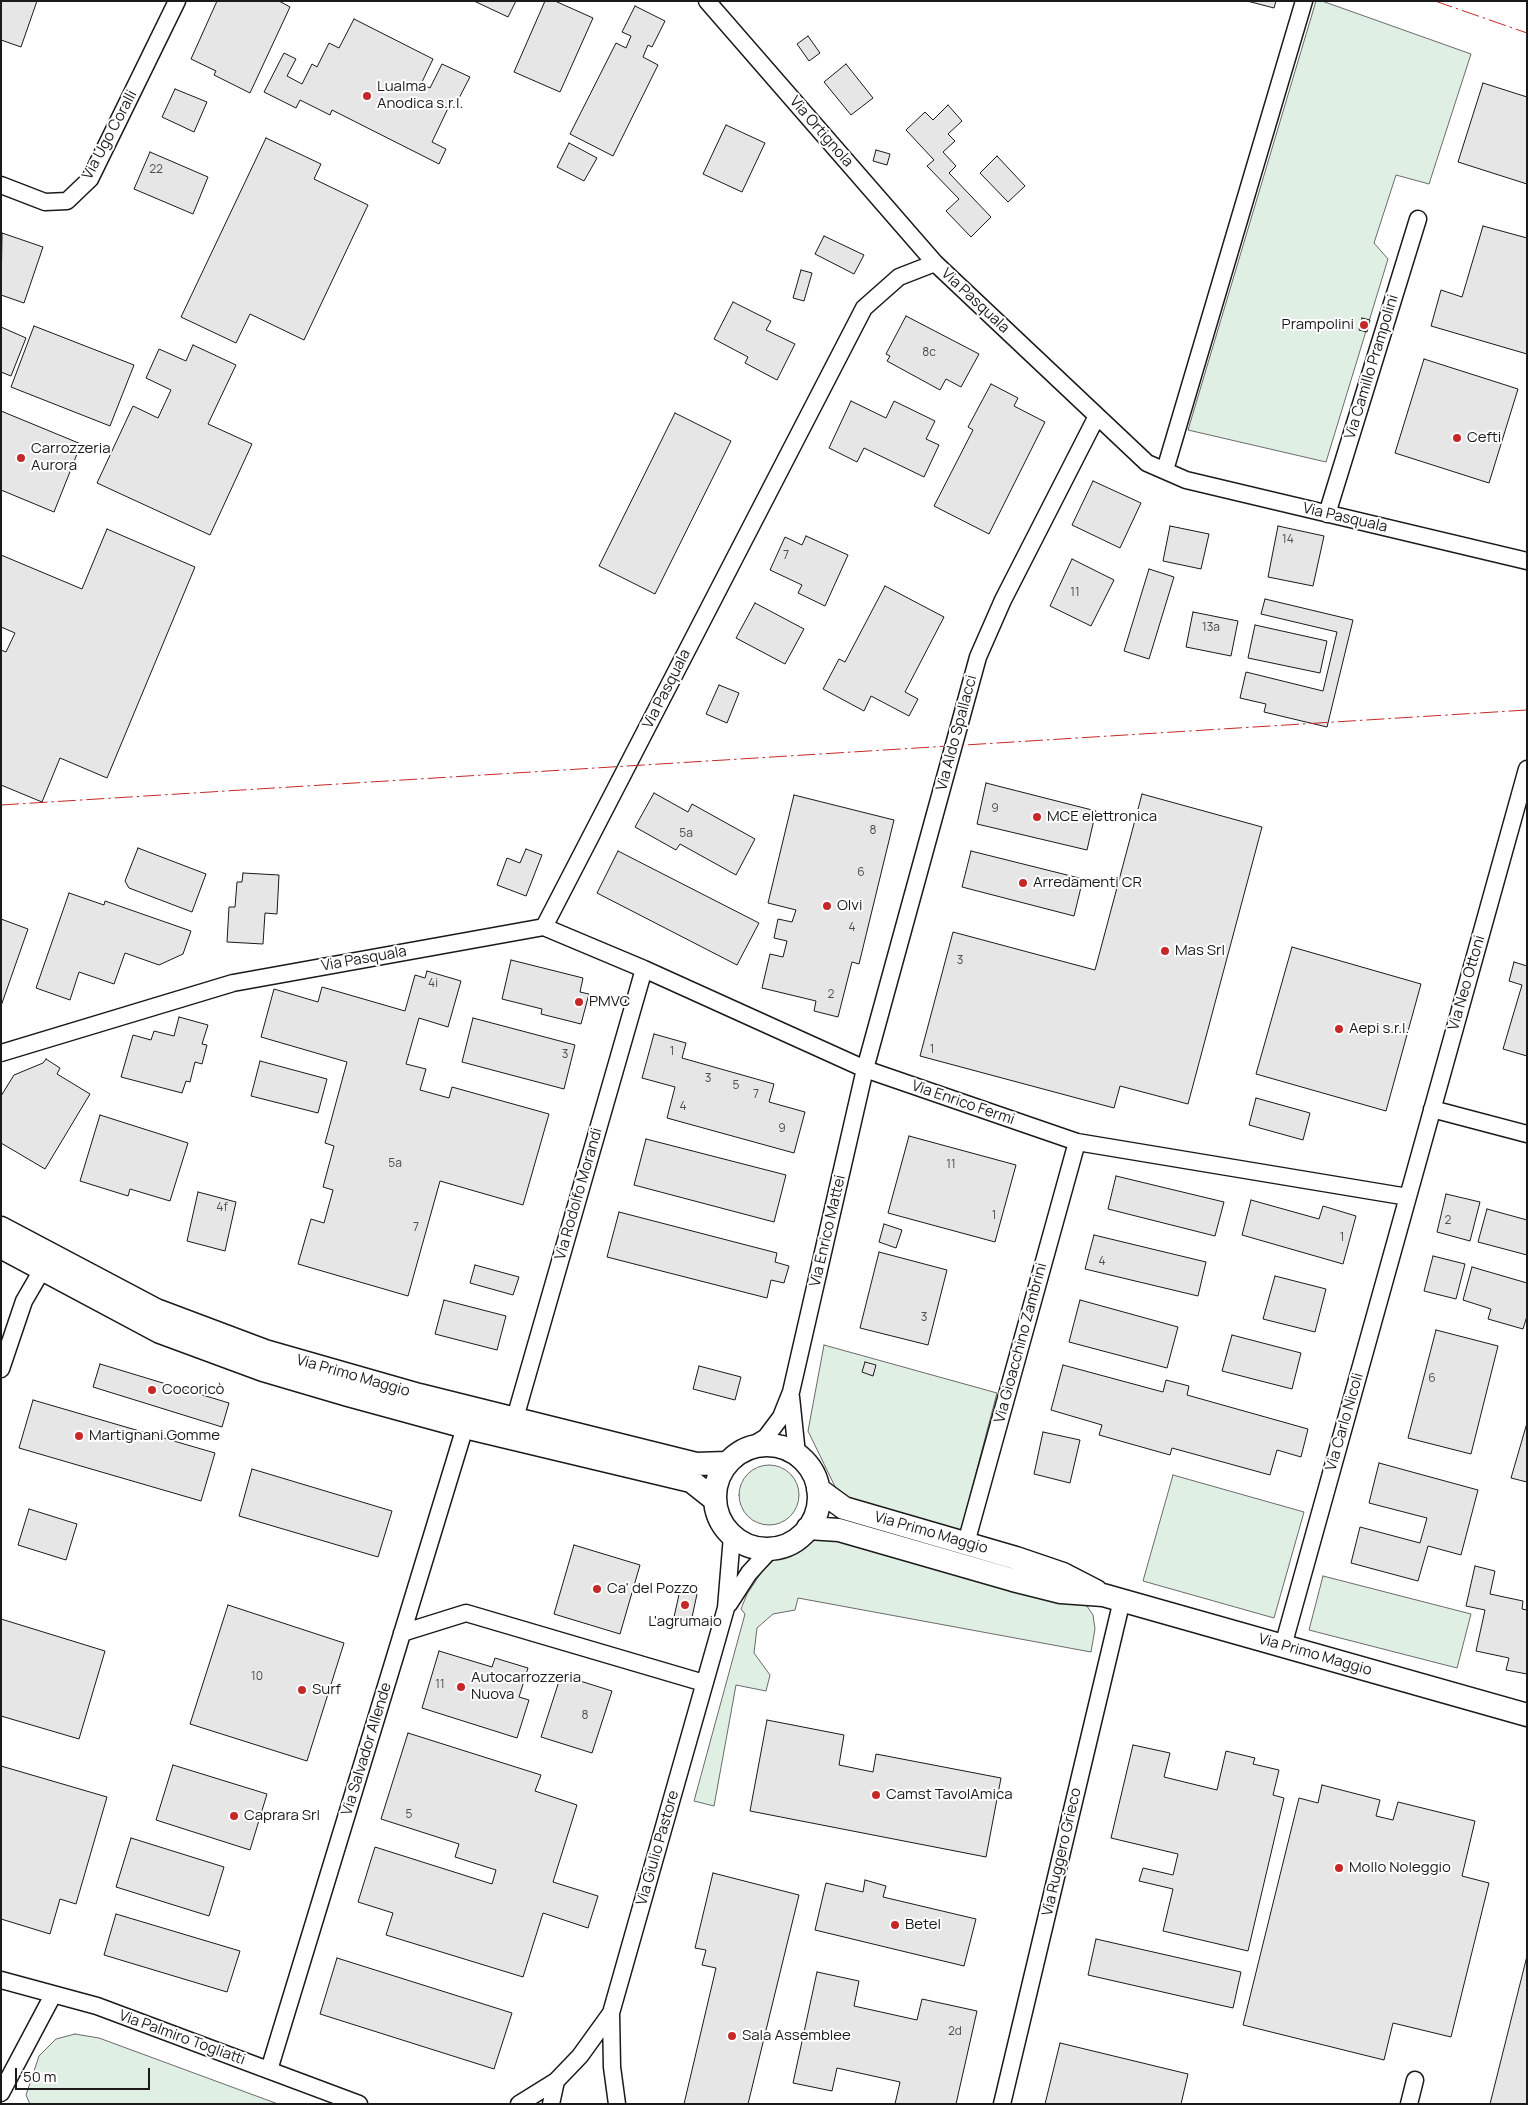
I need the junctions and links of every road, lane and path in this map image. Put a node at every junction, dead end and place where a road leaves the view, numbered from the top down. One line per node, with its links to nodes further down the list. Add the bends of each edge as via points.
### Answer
1 (177, 1): 4 (street, Via Ugo Coralli, via 90,179 67,201 45,202)
2 (707, 1): 6 (street, Via Ortignola)
3 (1304, 1): 8 (street)
4 (1, 185)
5 (1418, 219): 9 (street, Via Camillo Prampolini)
6 (935, 263): 7 (street, Via Pasquala); 12 (street, Via Pasquala, via 899,277 864,308)
7 (1097, 416): 8 (street, Via Pasquala, via 1147,463); 15 (street, Via Aldo Spallacci, via 1003,600 978,657)
8 (1165, 470): 9 (street, Via Pasquala, via 1186,480)
9 (1327, 514): 10 (street, Via Pasquala)
10 (1527, 561)
11 (1527, 769): 16 (street, Via Neo Ottoni)
12 (544, 927): 13 (street, Via Enrico Fermi); 14 (street, Via Pasquala, via 232,983)
13 (644, 969): 15 (street, Via Enrico Fermi); 25 (street, Via Rodolfo Morandi)
14 (1, 1053)
15 (865, 1069): 18 (street, Via Enrico Fermi); 24 (street, Via Enrico Mattei)
16 (1432, 1109): 17 (street); 19 (street, Via Neo Ottoni)
17 (1527, 1134)
18 (1077, 1142): 19 (street, Via Enrico Fermi); 34 (street, Via Gioacchino Zambrini)
19 (1408, 1197): 39 (street, Via Carlo Nicoli)
20 (1, 1228): 25 (street, Via Primo Maggio, via 186,1323 265,1351 419,1395)
21 (1, 1247): 22 (street, Via Primo Maggio)
22 (42, 1270): 23 (street, via 24,1300); 26 (street, Via Primo Maggio, via 170,1336 263,1370)
23 (1, 1369)
24 (791, 1392): 27 (street, Via Enrico Mattei, via 781,1417 766,1437); 28 (street, Via Enrico Mattei)
25 (515, 1418): 29 (street, Via Primo Maggio, via 696,1464)
26 (465, 1427): 31 (street, Via Primo Maggio, via 691,1481); 38 (street, Via Salvador Allende)
27 (750, 1447): 28 (street, via 766,1444); 29 (street)
28 (796, 1454): 30 (street, via 807,1463)
29 (726, 1464): 31 (street, via 715,1487)
30 (818, 1489): 32 (street, via 815,1516); 34 (street, Via Primo Maggio, via 844,1508)
31 (715, 1500): 33 (street, via 720,1519)
32 (808, 1528): 35 (street, via 798,1539); 36 (street, Via Primo Maggio, via 839,1530 1062,1592)
33 (732, 1536): 35 (street, via 744,1544); 37 (street, Via Giulio Pastore)
34 (966, 1543): 36 (street, Via Primo Maggio, via 1063,1574)
35 (771, 1549): 37 (street, Via Giulio Pastore, via 749,1572)
36 (1113, 1598): 39 (street, Via Primo Maggio); 53 (street, Via Ruggero Grieco)
37 (726, 1608): 40 (street, Via Giulio Pastore)
38 (402, 1633): 40 (street, via 466,1613); 45 (street, Via Salvador Allende)
39 (1283, 1646): 41 (street, Via Primo Maggio)
40 (704, 1684): 44 (street, Via Giulio Pastore)
41 (1527, 1715)
42 (1, 1980): 43 (street, Via Palmiro Togliatti)
43 (54, 1995): 45 (street, Via Palmiro Togliatti, via 97,2006); 48 (street)
44 (611, 2013): 47 (street, Via Giulio Pastore, via 580,2056); 52 (street, Via Giulio Pastore, via 612,2067)
45 (269, 2070): 49 (street, Via Palmiro Togliatti)
46 (1415, 2080): 54 (street)
47 (556, 2081): 50 (street, Via Giulio Pastore); 51 (street)
48 (1, 2093)
49 (360, 2104)
50 (519, 2104)
51 (551, 2104)
52 (618, 2104)
53 (1002, 2104)
54 (1409, 2104)

